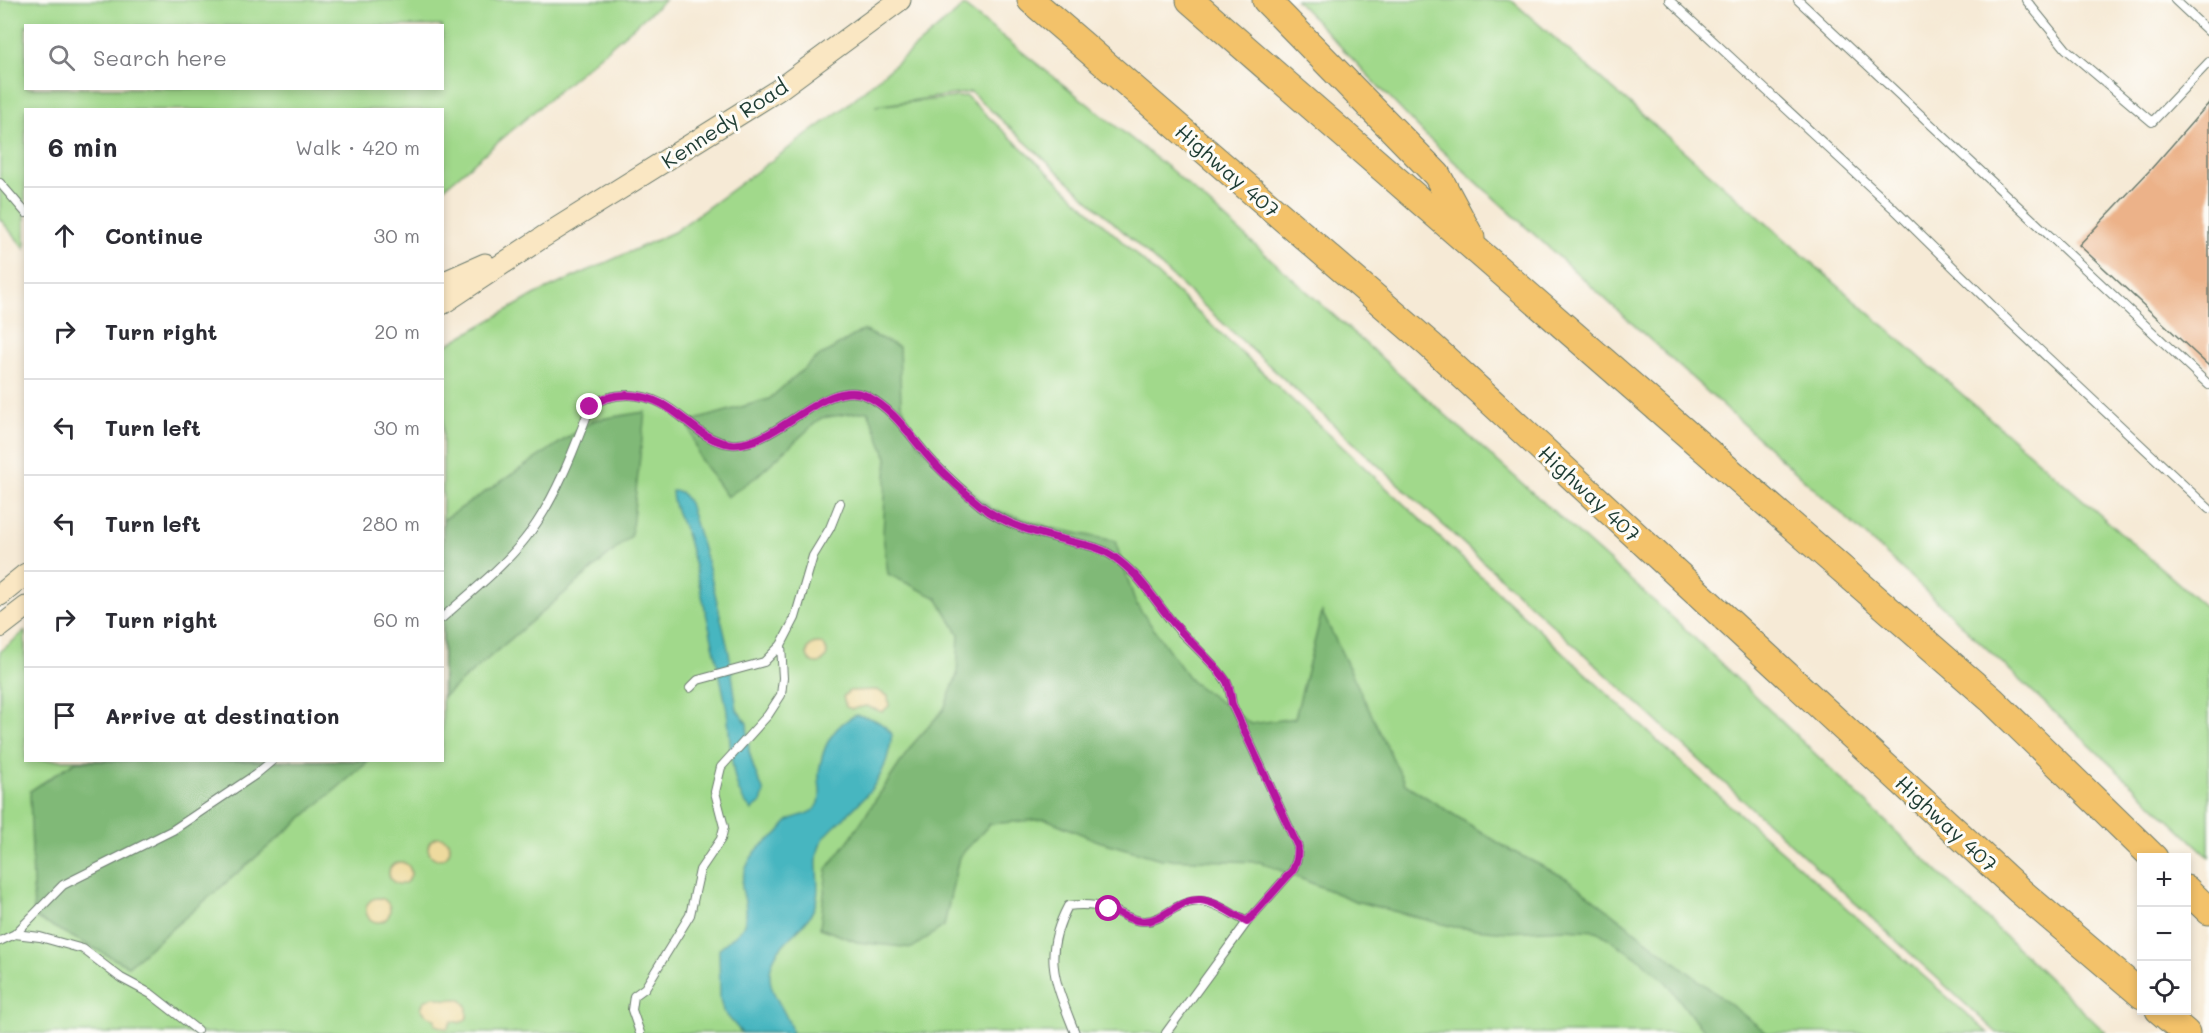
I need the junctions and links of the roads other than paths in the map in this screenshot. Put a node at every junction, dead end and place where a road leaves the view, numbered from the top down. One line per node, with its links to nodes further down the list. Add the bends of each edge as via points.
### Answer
1 (900, 0): 13 (main road, Kennedy Road, via 778,90)
2 (1031, 0): 34 (highway, Highway 407, via 1430,345 2020,891)
3 (1190, 0): 14 (highway)
4 (1266, 0): 14 (highway, via 1437,175)
5 (1669, 0): 19 (lane)
6 (1798, 0): 17 (lane)
7 (2025, 0): 10 (lane, via 2066,49 2152,122)
8 (2175, 0): 9 (lane)
9 (2209, 32)
10 (2209, 62)
11 (0, 183): 12 (lane)
12 (24, 211)
13 (543, 237): 15 (main road, Kennedy Road); 16 (main road, Kennedy Road)
14 (1480, 254): 28 (highway, via 1992,700)
15 (444, 282)
16 (444, 303)
17 (2209, 385)
18 (840, 503): 25 (lane, via 813,556 795,618)
19 (2209, 509)
20 (24, 576): 21 (main road)
21 (0, 595)
22 (24, 609): 24 (main road)
23 (444, 616): 31 (lane, via 509,558 540,519 590,407 598,400 621,395 656,399 707,436 730,444 748,444 835,396 867,396 897,418 934,463 982,507 1028,530 1101,549 1135,574 1226,681 1232,704 1298,847 1293,870)
24 (0, 627)
25 (781, 645): 26 (lane, via 764,662 698,680); 37 (lane, via 781,694 768,715 720,767 715,792 724,827 699,870 690,915 645,988 634,996 632,1010)
26 (690, 688)
27 (271, 762): 32 (lane, via 173,830 63,885)
28 (2149, 853)
29 (2191, 893): 30 (highway)
30 (2209, 911)
31 (1247, 922): 38 (lane, via 1198,900 1188,901 1147,922 1087,904 1068,906 1058,925 1052,964); 39 (lane)
32 (15, 934): 33 (lane); 36 (lane, via 83,949)
33 (0, 941)
34 (2137, 991)
35 (2164, 1015): 40 (highway)
36 (197, 1030)
37 (640, 1033)
38 (1075, 1033)
39 (1166, 1033)
40 (2186, 1033)

